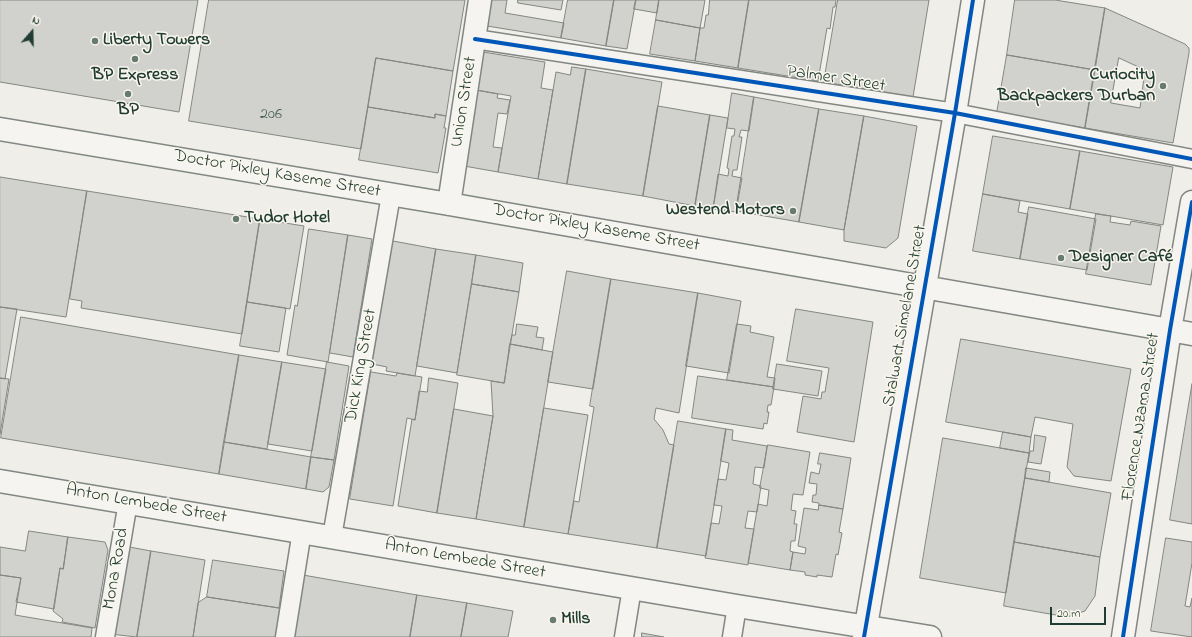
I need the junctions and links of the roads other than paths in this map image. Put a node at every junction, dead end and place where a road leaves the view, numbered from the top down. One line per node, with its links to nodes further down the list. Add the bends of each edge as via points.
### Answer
1 (480, 0): 3 (main road, Union Street)
2 (973, 0): 4 (main road, Stalwart Simelane Street)
3 (474, 39): 4 (street, Palmer Street); 9 (main road, Union Street)
4 (955, 113): 6 (street, Palmer Street); 10 (main road, Stalwart Simelane Street)
5 (0, 129): 7 (main road, Doctor Pixley Kaseme Street)
6 (1192, 159)
7 (391, 195): 9 (main road, Doctor Pixley Kaseme Street); 16 (street, Dick King Street)
8 (1192, 202): 11 (main road, Florence Nzama Street)
9 (449, 204): 10 (main road, Doctor Pixley Kaseme Street)
10 (926, 286): 11 (main road, Doctor Pixley Kaseme Street); 19 (main road, Stalwart Simelane Street)
11 (1170, 330): 12 (main road, Doctor Pixley Kaseme Street); 25 (main road, Florence Nzama Street)
12 (1192, 334)
13 (0, 480): 14 (main road, Anton Lembede Street)
14 (128, 502): 15 (main road, Anton Lembede Street); 20 (street, Mona Road)
15 (302, 531): 16 (main road, Anton Lembede Street); 21 (street)
16 (332, 537): 17 (main road, Anton Lembede Street)
17 (632, 588): 18 (main road, Anton Lembede Street); 22 (street)
18 (737, 606): 19 (main road, Anton Lembede Street); 23 (street)
19 (865, 632): 24 (main road, Anton Lembede Street)
20 (105, 637)
21 (285, 637)
22 (624, 637)
23 (732, 637)
24 (930, 637)
25 (1123, 637)

